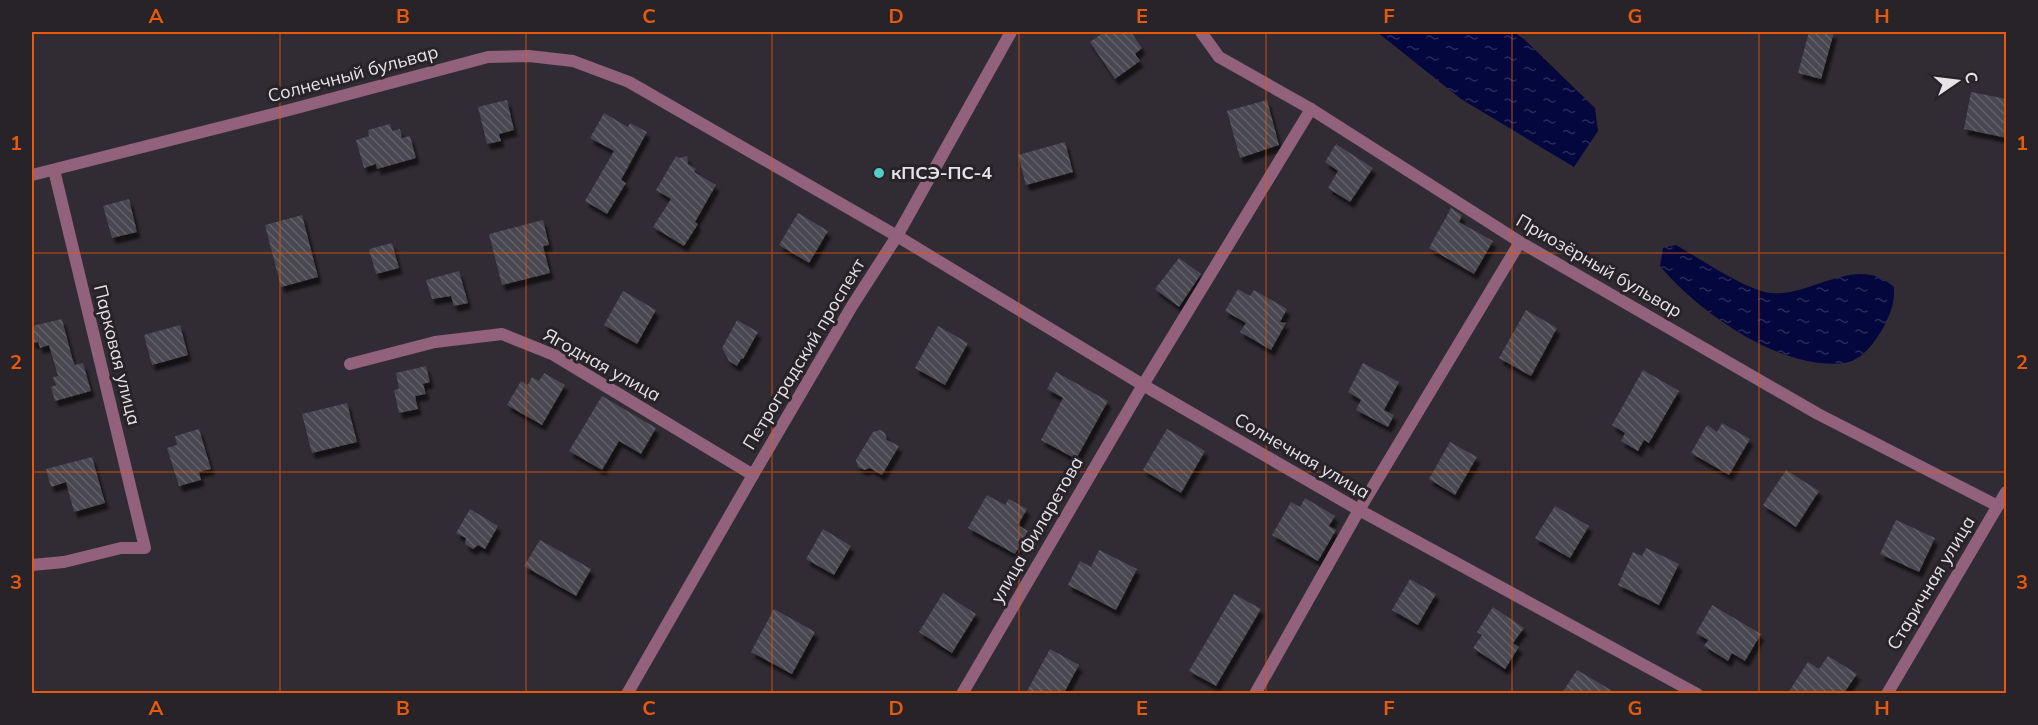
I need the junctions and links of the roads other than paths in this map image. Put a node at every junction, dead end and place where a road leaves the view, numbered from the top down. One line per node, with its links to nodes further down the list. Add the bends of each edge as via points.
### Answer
1 (1011, 32): 6 (street, Петроградский проспект)
2 (1201, 32): 3 (street, Приозёрный бульвар, via 1219,57)
3 (1311, 109): 7 (street, Приозёрный бульвар); 9 (street, улица Филаретова)
4 (54, 170): 5 (street, Солнечный бульвар); 6 (street, Солнечный бульвар, via 488,57 528,56 573,61 628,82); 14 (street, Парковая улица, via 145,548 121,548 64,562)
5 (32, 176)
6 (897, 236): 9 (street, Солнечная улица); 10 (street, Петроградский проспект)
7 (1520, 242): 12 (street, Приозёрный бульвар, via 1818,414); 13 (street)
8 (350, 364): 10 (street, Ягодная улица, via 435,342 502,334 554,355)
9 (1143, 385): 13 (street, Солнечная улица); 16 (street, улица Филаретова)
10 (753, 475): 15 (street, Петроградский проспект)
11 (2007, 492): 12 (street, Старичная улица)
12 (1998, 506): 19 (street, Старичная улица)
13 (1359, 510): 17 (street); 18 (street, Солнечная улица)
14 (32, 565)
15 (627, 693)
16 (962, 693)
17 (1255, 693)
18 (1697, 693)
19 (1887, 693)

